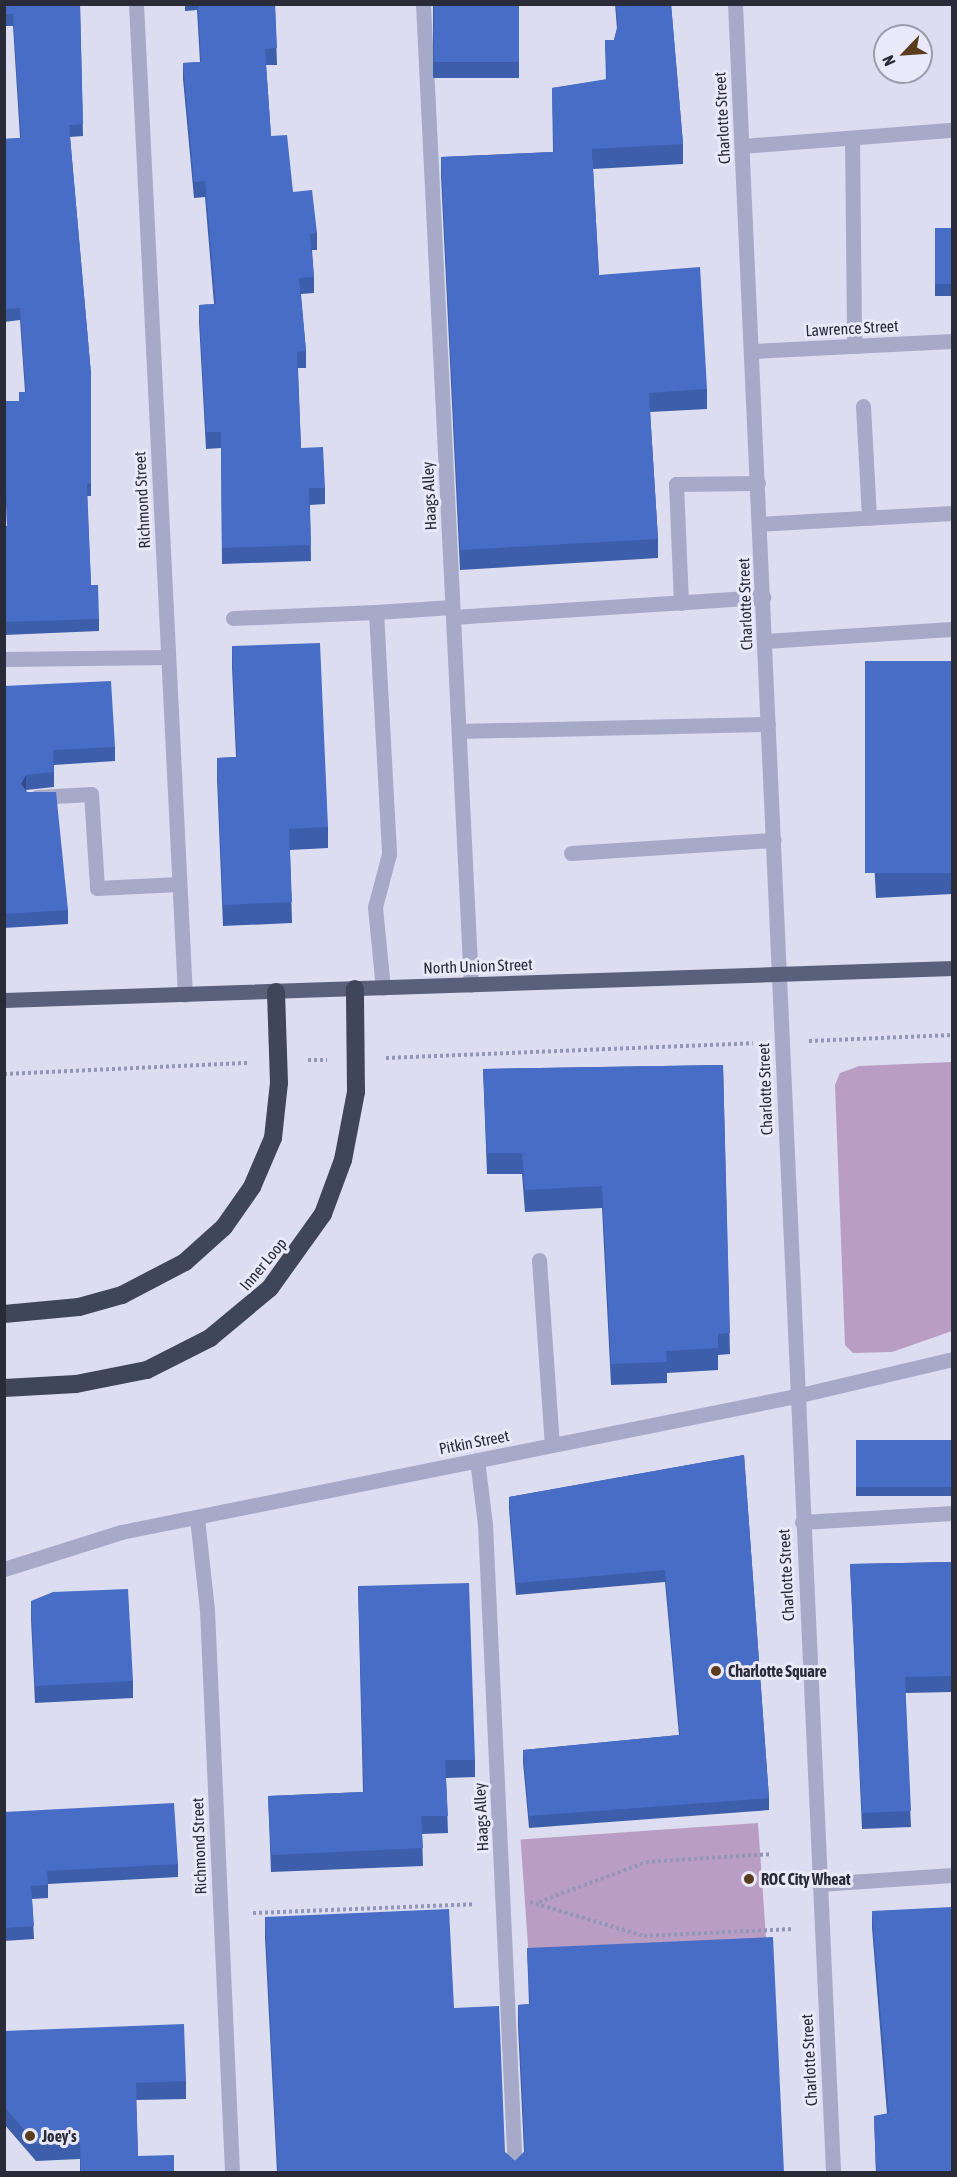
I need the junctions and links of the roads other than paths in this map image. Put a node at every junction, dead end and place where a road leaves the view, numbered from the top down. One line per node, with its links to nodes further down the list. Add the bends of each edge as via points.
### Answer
1 (136, 4): 22 (street, Richmond Street)
2 (423, 4): 18 (street, Haags Alley)
3 (735, 4): 6 (street, Charlotte Street)
4 (952, 130): 5 (street)
5 (852, 138): 6 (street); 8 (street)
6 (742, 146): 9 (street, Charlotte Street)
7 (952, 341): 8 (street, Lawrence Street)
8 (854, 346): 9 (street, Lawrence Street)
9 (753, 351): 11 (street, Charlotte Street)
10 (863, 406): 13 (street)
11 (758, 483): 14 (street, Charlotte Street); 16 (street, via 676,484)
12 (952, 513): 13 (street)
13 (869, 518): 14 (street)
14 (759, 524): 15 (street, Charlotte Street)
15 (763, 597): 16 (street); 21 (street, Charlotte Street)
16 (681, 603): 18 (street)
17 (376, 612): 18 (street); 19 (street); 33 (street, via 389,854 375,907)
18 (452, 612): 25 (street, Haags Alley)
19 (233, 618)
20 (952, 629): 21 (street)
21 (765, 640): 24 (street, Charlotte Street)
22 (168, 657): 23 (street); 29 (street, Richmond Street)
23 (4, 659)
24 (768, 724): 25 (street); 27 (street, Charlotte Street)
25 (459, 731): 32 (street, Haags Alley)
26 (30, 798): 29 (street, via 92,794 97,888)
27 (774, 840): 28 (street); 31 (street, Charlotte Street)
28 (570, 853)
29 (179, 884): 36 (street, Richmond Street)
30 (952, 968): 31 (main road, North Union Street)
31 (778, 974): 32 (main road, North Union Street); 42 (street, Charlotte Street)
32 (471, 985): 33 (main road, North Union Street)
33 (383, 988): 34 (main road, North Union Street)
34 (356, 989): 35 (main road, North Union Street); 41 (highway, Inner Loop, via 358,1059 351,1128 335,1188 292,1264 253,1306 210,1338 147,1370 76,1384)
35 (276, 992): 36 (main road, North Union Street); 39 (highway, via 278,1112 265,1162 239,1208 204,1245 165,1275 122,1295 79,1307)
36 (185, 995): 37 (main road, North Union Street)
37 (4, 1000)
38 (539, 1260): 43 (street)
39 (4, 1314)
40 (952, 1359): 42 (street, Pitkin Street)
41 (4, 1388)
42 (796, 1396): 43 (street, Pitkin Street); 47 (street, Charlotte Street)
43 (552, 1445): 44 (street, Pitkin Street)
44 (477, 1460): 46 (street, Pitkin Street); 52 (street, Haags Alley, via 485,1524)
45 (952, 1513): 47 (street)
46 (197, 1518): 48 (street, Pitkin Street, via 89,1540); 51 (street, Richmond Street, via 207,1610)
47 (802, 1522): 50 (street, Charlotte Street)
48 (4, 1569)
49 (952, 1875): 50 (street)
50 (819, 1884): 53 (street, Charlotte Street)
51 (232, 2172)
52 (515, 2172)
53 (833, 2172)

